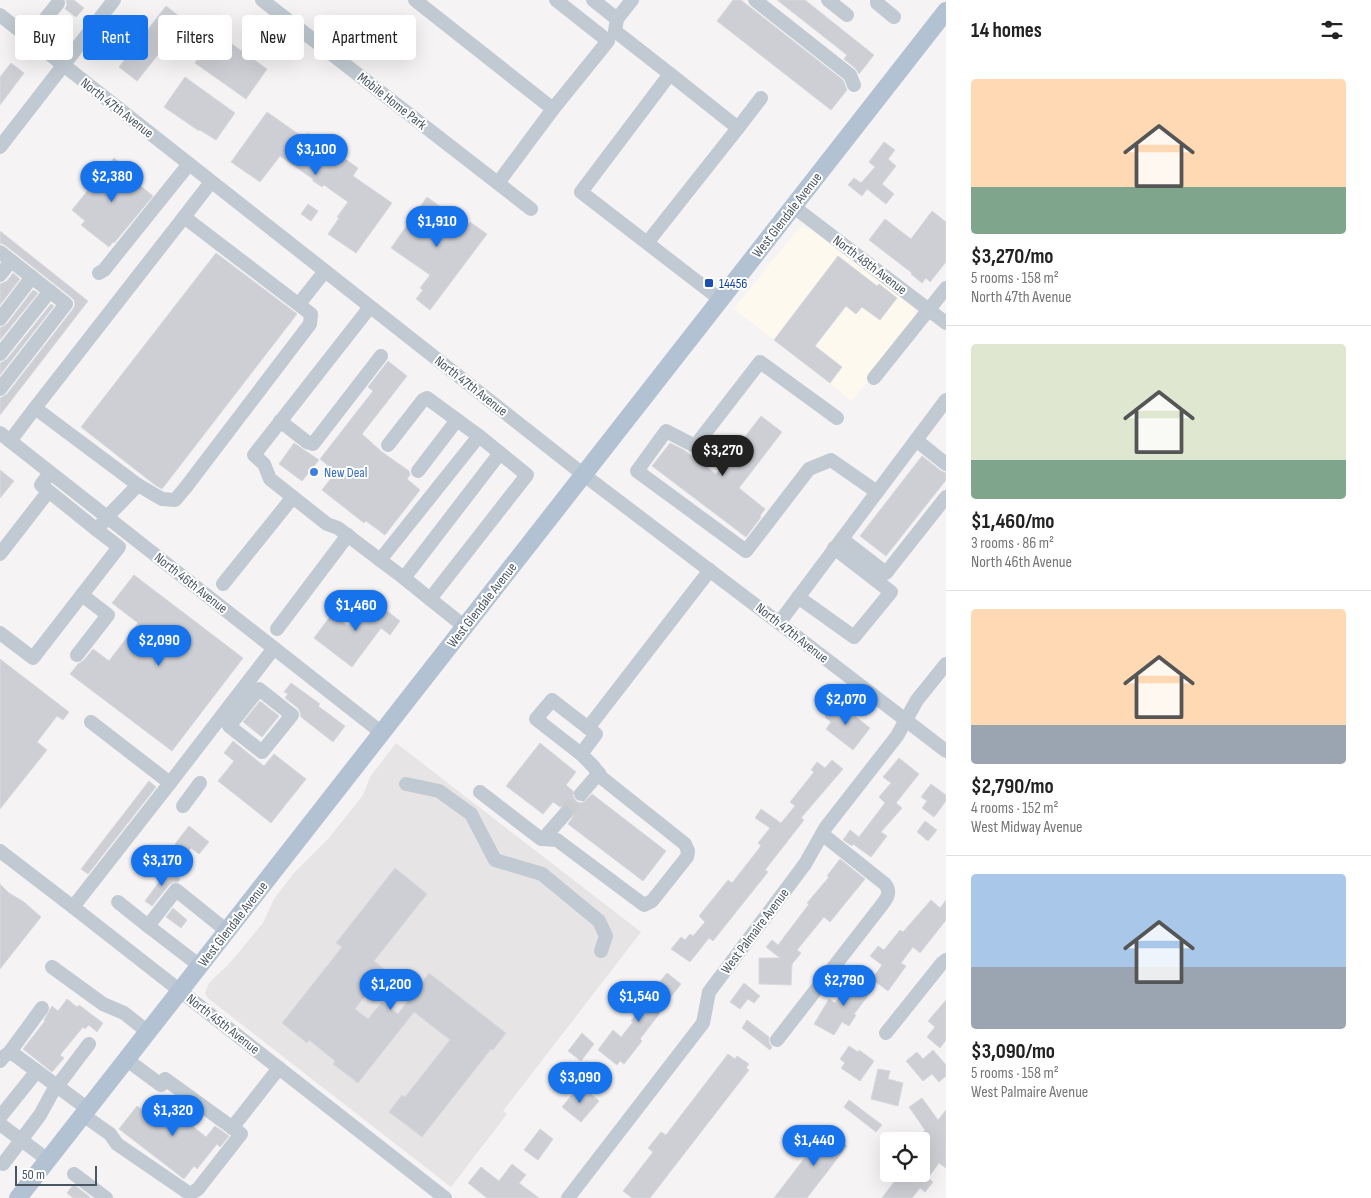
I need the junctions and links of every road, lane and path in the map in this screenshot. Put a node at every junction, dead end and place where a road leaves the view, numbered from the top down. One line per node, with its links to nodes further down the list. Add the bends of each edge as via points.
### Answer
1 (114, 0): 19 (street)
2 (262, 0): 28 (street, Mobile Home Park)
3 (415, 0): 23 (street)
4 (556, 0): 23 (street, via 608,41)
5 (593, 0): 16 (street)
6 (632, 0): 16 (street)
7 (755, 0): 21 (street, via 850,75)
8 (828, 0): 13 (street)
9 (877, 0): 15 (street)
10 (58, 3): 12 (street)
11 (946, 11): 29 (main road, West Glendale Avenue)
12 (48, 15)
13 (847, 15)
14 (0, 16): 17 (street, North 47th Avenue)
15 (894, 16)
16 (617, 19): 20 (street, via 614,31)
17 (15, 28)
18 (56, 60): 19 (street, North 47th Avenue)
19 (63, 65): 25 (street); 26 (street, North 47th Avenue)
20 (670, 74): 24 (street); 32 (street, via 581,192)
21 (854, 85)
22 (761, 98): 24 (street)
23 (553, 110): 28 (street)
24 (738, 128): 32 (street)
25 (0, 147)
26 (189, 164): 27 (street, North 47th Avenue); 35 (street)
27 (211, 182): 31 (street); 34 (street, North 47th Avenue)
28 (498, 183): 30 (street, Mobile Home Park)
29 (794, 207): 40 (main road, West Glendale Avenue); 43 (street, North 48th Avenue)
30 (530, 209)
31 (184, 217): 41 (street); 51 (street)
32 (647, 243): 40 (street)
33 (6, 257): 36 (street); 37 (street)
34 (325, 271): 41 (street); 42 (street, North 47th Avenue)
35 (99, 273)
36 (0, 275)
37 (32, 277): 39 (street); 44 (street)
38 (946, 288): 43 (street)
39 (50, 291): 46 (street); 49 (street, via 66,304)
40 (721, 300): 63 (main road, West Glendale Avenue)
41 (299, 304): 64 (street, via 311,314 310,324 186,487 174,500 162,499)
42 (370, 307): 54 (street); 63 (street, North 47th Avenue)
43 (929, 310): 45 (street, North 48th Avenue); 48 (street)
44 (0, 319)
45 (946, 323)
46 (0, 354)
47 (381, 356): 54 (street, via 313,444)
48 (874, 378)
49 (0, 389)
50 (946, 400): 57 (street)
51 (35, 408): 56 (street); 64 (street)
52 (837, 418): 66 (street, via 760,362 695,446 666,431 637,471 746,551 809,469 831,460)
53 (457, 420): 55 (street); 58 (street, via 425,398); 61 (street)
54 (280, 421): 67 (street, via 254,456 264,464 270,479)
55 (479, 436): 59 (street); 74 (street)
56 (5, 437): 62 (street, North 46th Avenue)
57 (916, 440): 60 (street); 66 (street)
58 (388, 445)
59 (500, 453): 76 (street); 80 (street, via 527,475)
60 (946, 464)
61 (418, 471)
62 (50, 473): 65 (street, via 41,485); 69 (street, North 46th Avenue)
63 (584, 475): 75 (street, North 47th Avenue); 82 (main road, West Glendale Avenue)
64 (138, 485): 69 (street)
65 (48, 492): 70 (street); 73 (street)
66 (877, 492): 72 (street)
67 (293, 497): 71 (street, via 327,524); 77 (street)
68 (946, 497): 72 (street, via 886,573)
69 (107, 517): 70 (street); 85 (street, North 46th Avenue)
70 (97, 530): 78 (street, via 119,547)
71 (348, 535): 74 (street); 83 (street)
72 (838, 544): 79 (street); 79 (street, via 891,592 854,637)
73 (0, 554)
74 (380, 560): 76 (street)
75 (710, 570): 81 (street, North 47th Avenue); 91 (street)
76 (404, 578): 80 (street)
77 (223, 584)
78 (82, 595): 84 (street, via 33,658); 86 (street, via 108,615)
79 (798, 597): 81 (street)
80 (430, 599): 82 (street)
81 (779, 623): 89 (street, North 47th Avenue)
82 (465, 627): 92 (main road, West Glendale Avenue)
83 (277, 629)
84 (0, 633)
85 (274, 648): 88 (street); 92 (street, North 46th Avenue)
86 (77, 655)
87 (946, 664): 89 (street, West Palmaire Avenue)
88 (233, 711): 88 (street, via 259,689 292,715 262,752 229,726); 96 (street)
89 (905, 720): 93 (street, North 47th Avenue); 103 (street, West Palmaire Avenue, via 897,736)
90 (92, 722): 96 (street)
91 (588, 728): 94 (street, via 596,734); 94 (street, via 552,700 536,719)
92 (382, 733): 109 (main road, West Glendale Avenue)
93 (946, 751)
94 (581, 754): 95 (street)
95 (599, 772): 100 (street); 104 (street, via 602,778 685,844 688,850 687,857 652,901 644,905 557,840)
96 (170, 783): 107 (street)
97 (200, 783): 101 (street)
98 (406, 784): 110 (street, via 439,791 471,814 495,860 542,874 599,921 606,936)
99 (480, 792): 104 (street)
100 (581, 794)
101 (183, 806)
102 (565, 814): 104 (street)
103 (822, 834): 118 (street, via 886,884 888,898); 136 (street, West Palmaire Avenue, via 805,864 709,992 703,1023)
104 (544, 839)
105 (0, 851): 107 (street, North 45th Avenue)
106 (118, 902): 108 (street)
107 (73, 907): 114 (street, North 45th Avenue)
108 (148, 926): 109 (street, via 176,890); 112 (street)
109 (227, 931): 112 (main road, West Glendale Avenue)
110 (602, 951)
111 (946, 960): 117 (street)
112 (200, 966): 114 (main road, West Glendale Avenue)
113 (52, 967): 116 (street)
114 (181, 991): 116 (main road, West Glendale Avenue); 122 (street, North 45th Avenue)
115 (42, 1008): 120 (street)
116 (148, 1032): 121 (main road, West Glendale Avenue)
117 (886, 1033)
118 (777, 1040)
119 (89, 1044): 124 (street)
120 (5, 1057): 123 (street, via 15,1055)
121 (127, 1060): 125 (main road, West Glendale Avenue); 128 (street, via 160,1085 165,1078)
122 (279, 1068): 128 (street); 135 (street, North 45th Avenue)
123 (37, 1070): 124 (street); 126 (street)
124 (57, 1086): 125 (street); 129 (street)
125 (86, 1112): 128 (street, via 117,1144 190,1194 198,1189 241,1134); 130 (main road, West Glendale Avenue)
126 (0, 1117)
127 (0, 1124): 129 (street)
128 (232, 1128)
129 (21, 1140): 130 (street); 131 (street)
130 (48, 1160): 133 (main road, West Glendale Avenue)
131 (3, 1164)
132 (74, 1174): 134 (street)
133 (18, 1198)
134 (106, 1198)
135 (445, 1198)
136 (568, 1198)

